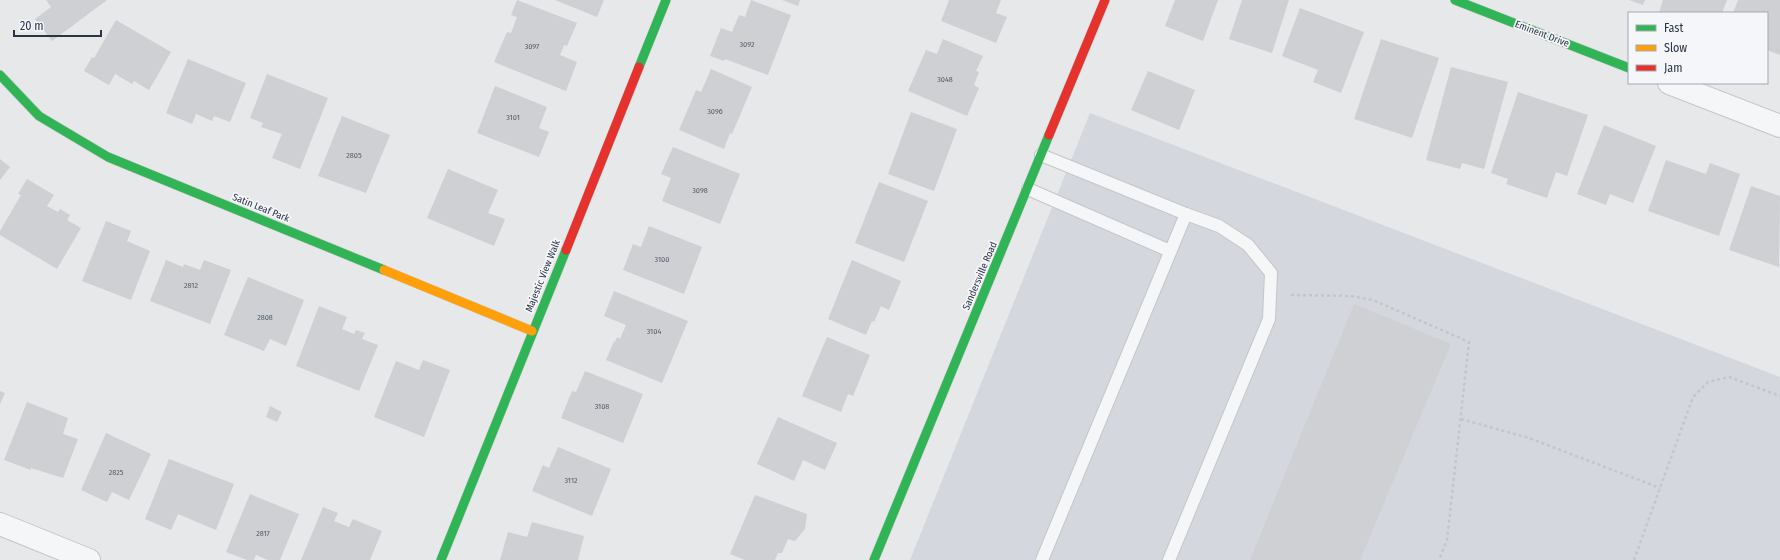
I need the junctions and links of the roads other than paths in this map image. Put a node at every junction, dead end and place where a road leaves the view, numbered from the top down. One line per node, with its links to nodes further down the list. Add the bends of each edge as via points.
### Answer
1 (666, 0): 12 (street, Majestic View Walk)
2 (1105, 0): 8 (street, Sandersville Road)
3 (1455, 0): 4 (street, Eminent Drive)
4 (1628, 68)
5 (0, 76): 12 (street, Satin Leaf Park, via 39,116 108,157)
6 (1672, 84): 7 (street)
7 (1780, 126)
8 (1041, 155): 9 (street, Sandersville Road); 10 (lane)
9 (1028, 190): 11 (lane); 16 (street, Sandersville Road)
10 (1186, 214): 11 (lane); 18 (lane, via 1219,226 1248,245 1271,273 1271,294 1269,319)
11 (1170, 251): 17 (lane)
12 (532, 331): 15 (street, Majestic View Walk)
13 (0, 524): 14 (street)
14 (88, 560)
15 (441, 560)
16 (874, 560)
17 (1042, 560)
18 (1169, 560)

